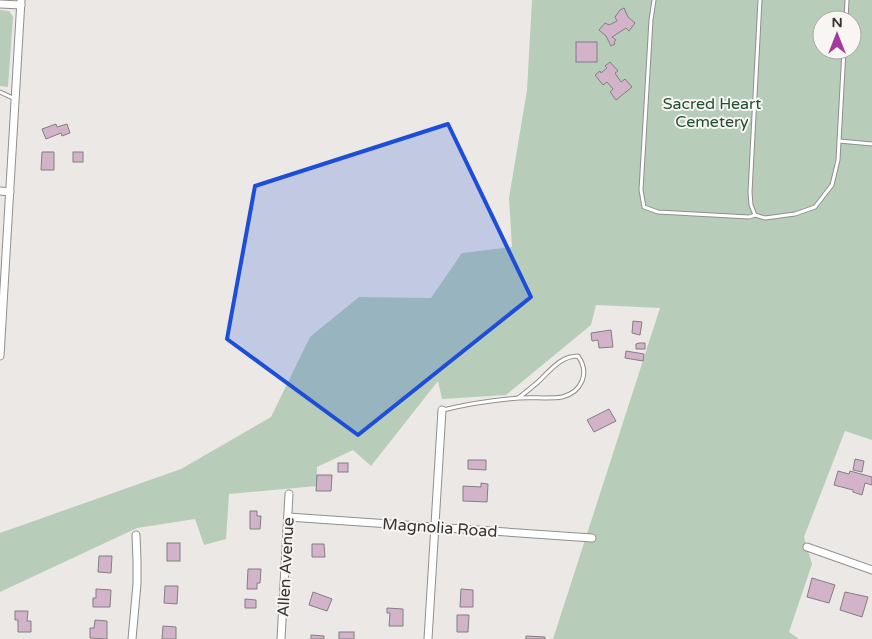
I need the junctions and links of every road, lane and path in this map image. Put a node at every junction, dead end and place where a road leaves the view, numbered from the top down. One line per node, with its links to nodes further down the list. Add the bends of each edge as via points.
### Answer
1 (653, 0): 12 (lane, via 641,190 644,208 658,212)
2 (760, 0): 12 (lane, via 750,192)
3 (21, 2): 4 (street); 7 (street)
4 (0, 4)
5 (843, 60): 8 (lane)
6 (0, 92): 7 (lane)
7 (16, 99): 11 (street)
8 (839, 142): 9 (lane); 12 (lane, via 832,186 815,207 795,214 765,218)
9 (872, 144)
10 (0, 191): 11 (street)
11 (10, 192): 13 (street)
12 (755, 215)
13 (2, 306): 14 (street)
14 (0, 354)
15 (518, 398): 15 (lane, via 562,397 578,389 584,378 583,363 578,356 557,363); 16 (lane)
16 (442, 410): 19 (street)
17 (289, 494): 18 (street, Allen Avenue)
18 (288, 517): 19 (street, Magnolia Road); 25 (street, Allen Avenue)
19 (435, 526): 21 (street, Magnolia Road); 26 (street)
20 (136, 535): 24 (street)
21 (592, 538)
22 (807, 547): 23 (street)
23 (872, 570)
24 (132, 639)
25 (280, 639)
26 (428, 639)

